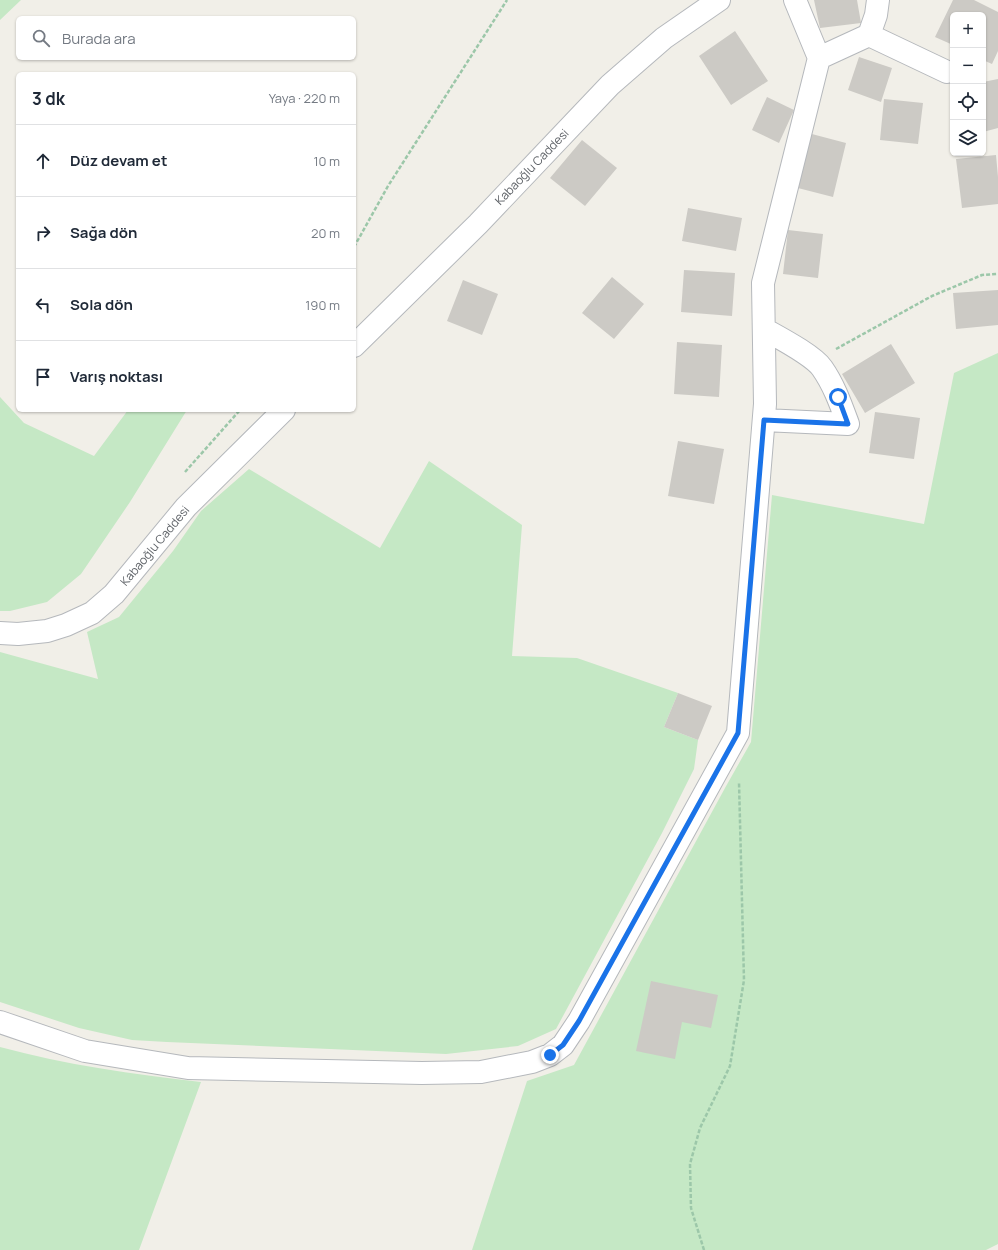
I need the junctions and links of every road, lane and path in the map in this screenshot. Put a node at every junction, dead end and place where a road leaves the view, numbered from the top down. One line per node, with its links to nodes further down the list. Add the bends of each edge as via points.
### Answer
1 (507, 0): 8 (path, via 388,186)
2 (719, 0): 11 (street, Kabaoğlu Caddesi, via 664,38 610,85 478,224)
3 (795, 0): 6 (street)
4 (878, 0): 5 (street)
5 (869, 35): 6 (street); 7 (street)
6 (819, 58): 10 (street, via 763,283)
7 (947, 72)
8 (356, 243)
9 (998, 274): 12 (path, via 982,276 932,296)
10 (764, 329): 12 (street); 14 (street)
11 (356, 344)
12 (814, 360): 14 (street, via 822,367 838,397 848,424)
13 (282, 412): 15 (street, Kabaoğlu Caddesi, via 186,507 114,594 92,613 47,631)
14 (764, 420): 17 (street, via 738,733 579,1021 563,1045 550,1055 532,1062 481,1072 188,1068 85,1051)
15 (0, 633)
16 (739, 781): 18 (path, via 744,980 730,1066 700,1128 690,1164 690,1208)
17 (0, 1022)
18 (704, 1250)

